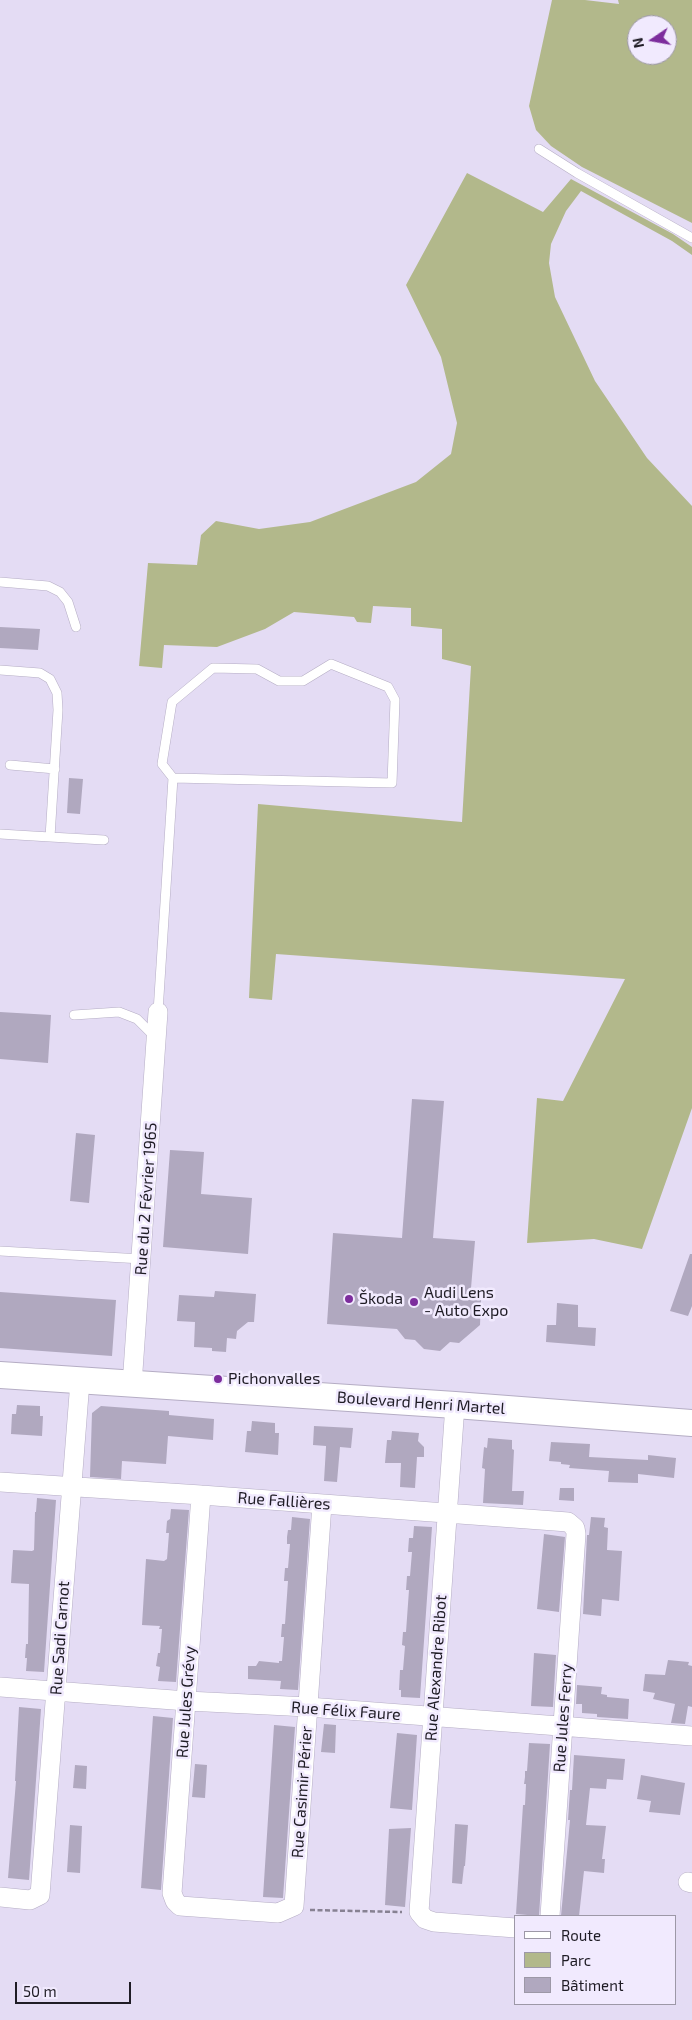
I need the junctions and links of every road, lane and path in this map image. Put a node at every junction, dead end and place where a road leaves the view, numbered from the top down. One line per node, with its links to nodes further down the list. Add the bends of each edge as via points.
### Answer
1 (539, 149): 2 (lane)
2 (692, 238)
3 (0, 582): 4 (lane, via 48,586 60,592 68,602)
4 (76, 627)
5 (0, 670): 7 (lane, via 40,673 50,679 57,693 58,710)
6 (10, 766): 7 (lane)
7 (55, 769): 10 (lane)
8 (172, 778): 8 (lane, via 162,764 172,702 213,668 257,669 279,681 303,682 331,664 388,687 395,700 392,783); 12 (lane)
9 (0, 834): 10 (lane)
10 (50, 837): 11 (lane)
11 (104, 840)
12 (158, 1012): 14 (street, Rue du 2 Février 1965)
13 (74, 1015): 14 (lane, via 119,1012 137,1019)
14 (156, 1038): 16 (street, Rue du 2 Février 1965)
15 (0, 1251): 16 (lane)
16 (142, 1260): 19 (street, Rue du 2 Février 1965)
17 (0, 1375): 18 (street, Boulevard Henri Martel)
18 (80, 1381): 19 (street, Boulevard Henri Martel); 23 (street, Rue Sadi Carnot)
19 (132, 1385): 20 (street, Boulevard Henri Martel)
20 (456, 1405): 21 (street, Boulevard Henri Martel); 26 (street, Rue Alexandre Ribot)
21 (692, 1423)
22 (0, 1482): 23 (street, Rue Fallières)
23 (71, 1487): 24 (street, Rue Fallières); 29 (street, Rue Sadi Carnot)
24 (201, 1495): 25 (street, Rue Fallières); 30 (street, Rue Jules Grévy)
25 (322, 1504): 26 (street, Rue Fallières); 31 (street, Rue Casimir Périer)
26 (446, 1513): 27 (street, Rue Fallières); 32 (street, Rue Alexandre Ribot)
27 (568, 1522): 33 (street, Rue Jules Ferry, via 576,1534)
28 (0, 1687): 29 (street, Rue Félix Faure)
29 (56, 1691): 30 (street, Rue Félix Faure); 35 (street, Rue Sadi Carnot, via 40,1895 30,1900)
30 (187, 1701): 31 (street, Rue Félix Faure); 36 (street, Rue Jules Grévy, via 172,1893 175,1900 180,1906 278,1912)
31 (308, 1707): 32 (street, Rue Félix Faure); 36 (street, Rue Casimir Périer)
32 (432, 1718): 33 (street, Rue Félix Faure); 38 (street, Rue Alexandre Ribot)
33 (563, 1725): 34 (street, Rue Félix Faure); 37 (street, Rue Jules Ferry)
34 (692, 1736)
35 (0, 1897)
36 (292, 1907): 38 (path)
37 (550, 1915)
38 (427, 1917): 39 (street)
39 (514, 1928)

